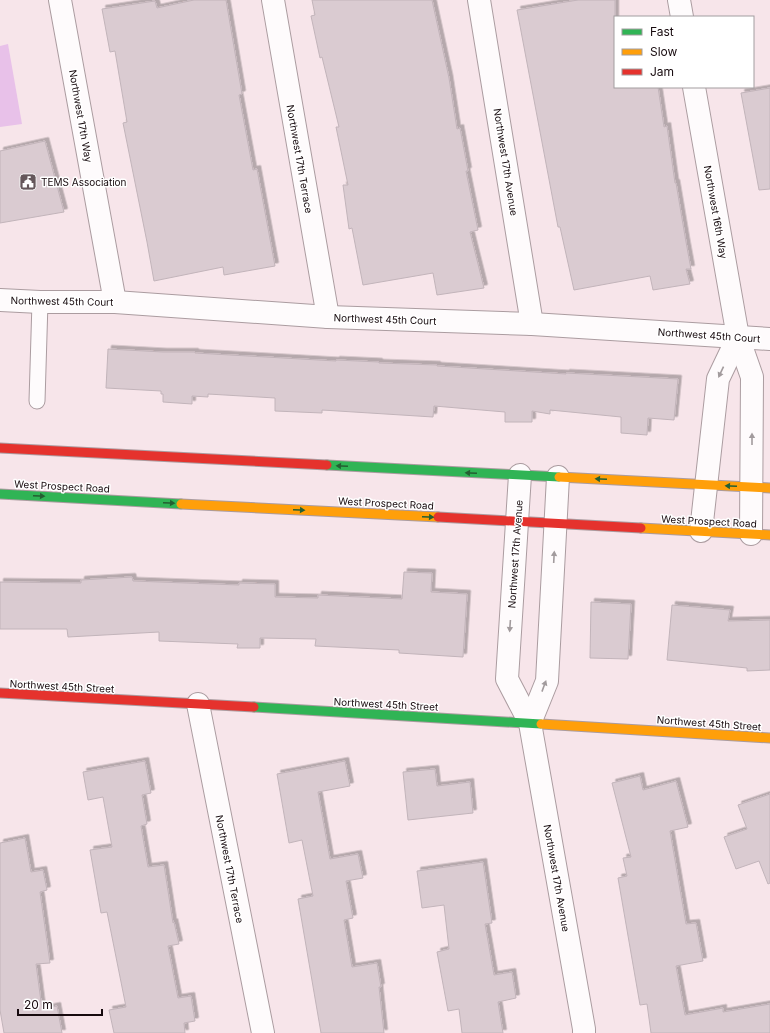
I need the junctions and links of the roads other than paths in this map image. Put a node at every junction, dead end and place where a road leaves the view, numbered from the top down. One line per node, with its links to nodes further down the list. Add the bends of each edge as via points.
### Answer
1 (60, 0): 9 (street, Northwest 17th Way)
2 (273, 0): 10 (street, Northwest 17th Terrace)
3 (479, 0): 11 (street, Northwest 17th Avenue)
4 (679, 0): 5 (street)
5 (682, 16)
6 (694, 88): 12 (street, Northwest 16th Way)
7 (0, 300): 8 (street, Northwest 45th Court)
8 (40, 302): 9 (street, Northwest 45th Court); 14 (lane)
9 (115, 302): 10 (street, Northwest 45th Court)
10 (328, 317): 11 (street, Northwest 45th Court)
11 (532, 324): 12 (street, Northwest 45th Court)
12 (738, 337): 13 (street, Northwest 45th Court); 18 (street, one-way to 18, via 718,379); 19 (street, Northwest 16th Way, one-way to 12, via 752,377)
13 (770, 339)
14 (37, 401)
15 (0, 448): 16 (main road, one-way to 15)
16 (520, 476): 17 (main road); 21 (street, Northwest 17th Avenue)
17 (558, 477): 18 (main road, one-way to 17); 22 (street)
18 (706, 485): 19 (main road, one-way to 18); 23 (street)
19 (761, 488): 24 (street, Northwest 16th Way)
20 (0, 494): 21 (main road, West Prospect Road, one-way to 21)
21 (517, 521): 22 (main road, West Prospect Road); 27 (street, Northwest 17th Avenue, one-way to 27, via 506,679)
22 (556, 523): 23 (main road, West Prospect Road); 27 (street, one-way to 22, via 547,681)
23 (701, 531): 24 (main road, West Prospect Road)
24 (761, 534)
25 (0, 693): 26 (main road, Northwest 45th Street)
26 (198, 704): 27 (main road, Northwest 45th Street); 29 (street, Northwest 17th Terrace)
27 (530, 723): 28 (main road, Northwest 45th Street); 30 (street, Northwest 17th Avenue)
28 (770, 738)
29 (262, 1033)
30 (584, 1033)

